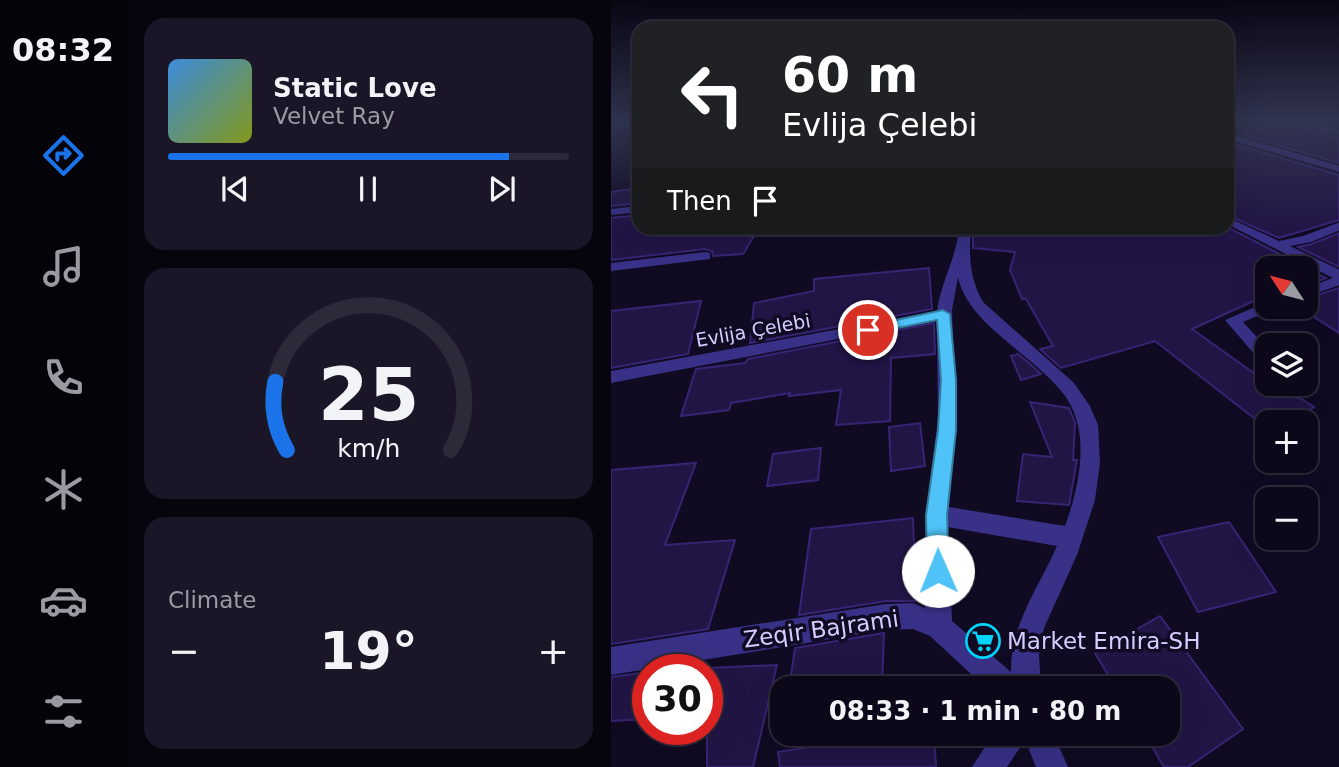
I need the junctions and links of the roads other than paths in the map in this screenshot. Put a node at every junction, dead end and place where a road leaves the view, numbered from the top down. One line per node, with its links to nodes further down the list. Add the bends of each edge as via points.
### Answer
1 (1298, 157): 2 (street)
2 (1339, 169)
3 (632, 210): 4 (street)
4 (611, 212)
5 (1234, 223): 8 (street)
6 (1339, 225): 8 (street)
7 (965, 236): 14 (street, via 950,271); 18 (street, via 966,283 974,300 1055,375 1087,421 1092,470)
8 (1279, 245): 11 (street)
9 (705, 256): 10 (street)
10 (611, 267)
11 (1339, 278): 12 (street)
12 (1318, 288)
13 (1255, 311): 15 (street, via 1233,320)
14 (943, 314): 16 (street, Evlija Çelebi); 17 (street, via 949,380)
15 (1255, 345)
16 (611, 377)
17 (937, 515): 18 (street); 19 (street)
18 (1072, 538): 22 (street, via 1028,634 1022,663)
19 (939, 627): 20 (street, Zeqir Bajrami, via 913,616 886,617); 21 (street, Zeqir Bajrami)
20 (611, 661)
21 (994, 676)
22 (1025, 676)
23 (1003, 746): 25 (street)
24 (1043, 746): 26 (street)
25 (988, 767)
26 (1052, 767)

